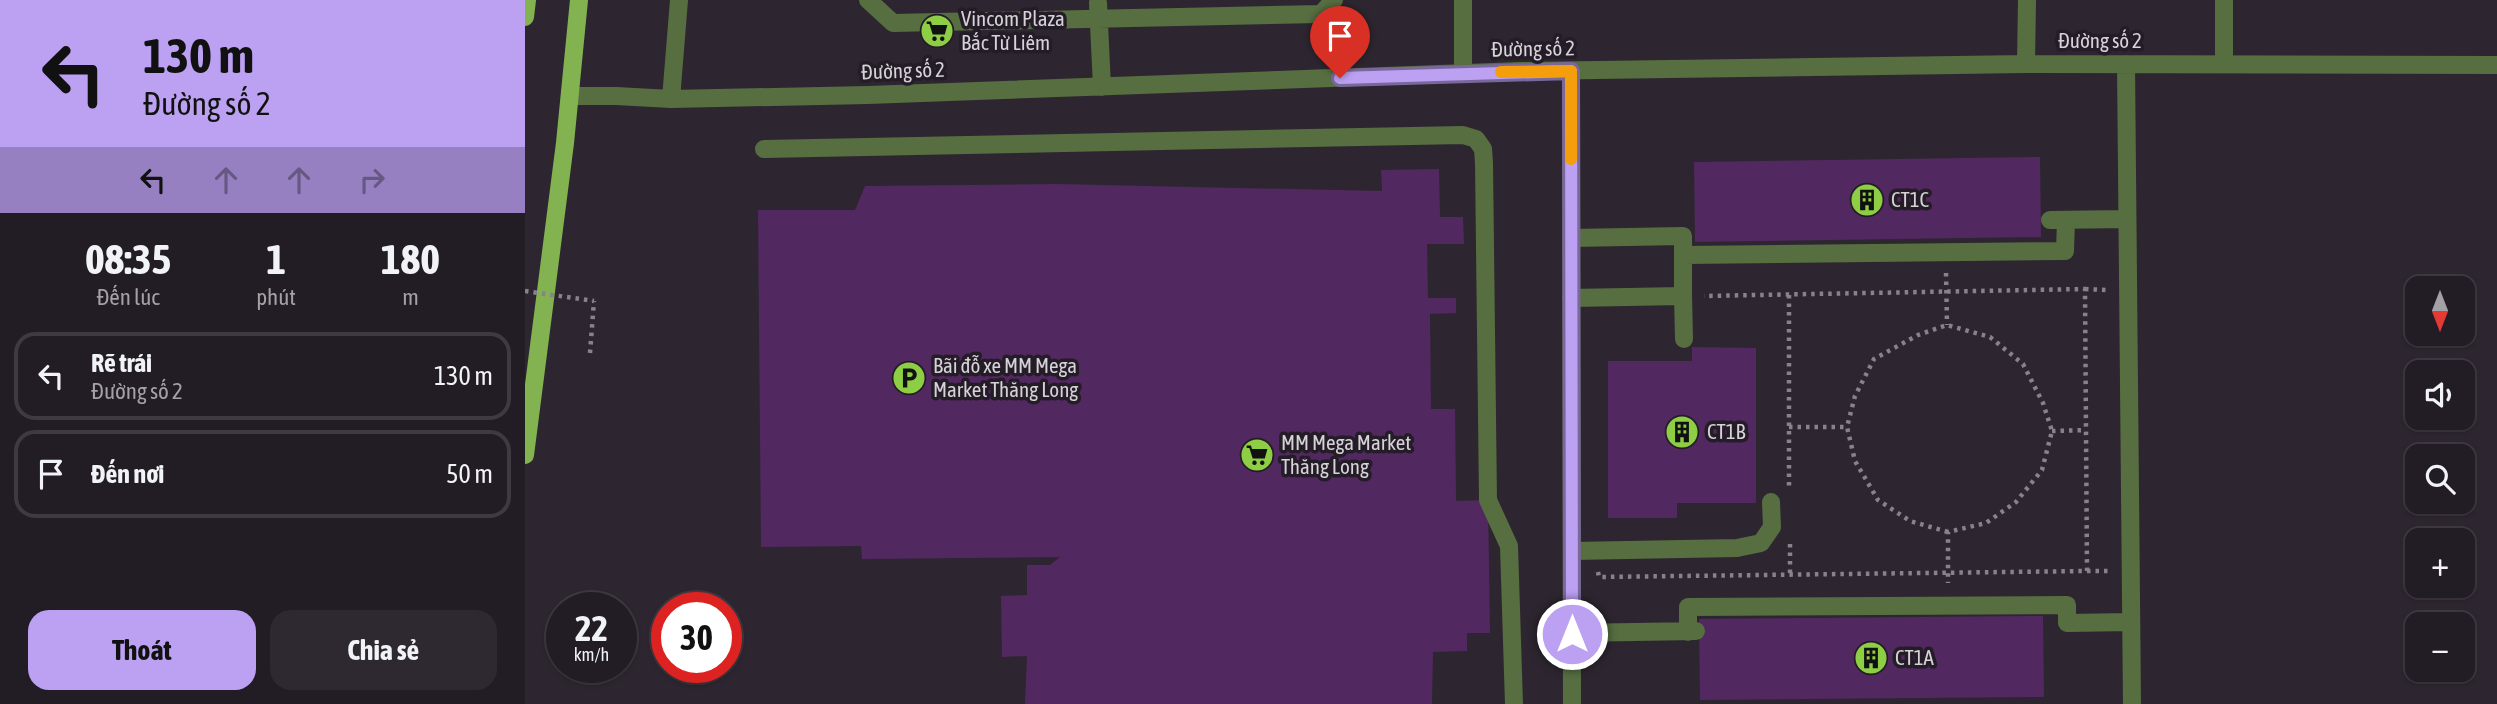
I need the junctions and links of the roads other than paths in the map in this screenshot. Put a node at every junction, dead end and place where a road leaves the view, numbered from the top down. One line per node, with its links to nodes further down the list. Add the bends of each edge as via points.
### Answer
1 (527, 0): 10 (main road)
2 (579, 0): 18 (main road)
3 (678, 0): 19 (street)
4 (868, 0): 9 (street, via 893,23)
5 (1334, 0): 9 (street, via 1321,14)
6 (1464, 0): 16 (street)
7 (2027, 0): 11 (street)
8 (2224, 0): 13 (street)
9 (1099, 11): 17 (street)
10 (525, 17)
11 (2025, 64): 12 (street, Đường số 2); 15 (street, Đường số 2)
12 (2126, 64): 13 (street, Đường số 2); 21 (street)
13 (2224, 64): 14 (street, Đường số 2)
14 (2497, 65)
15 (1571, 71): 16 (street, Đường số 2); 22 (street)
16 (1463, 74): 17 (street, Đường số 2)
17 (1102, 87): 19 (street, Đường số 2)
18 (570, 96): 19 (street, Đường số 2); 27 (main road)
19 (671, 99)
20 (764, 149): 32 (street, via 1449,135 1476,139 1484,163 1488,500 1509,546)
21 (2127, 219): 23 (street, via 2058,220 2066,251); 30 (street)
22 (1571, 238): 23 (street, via 1683,236); 25 (street)
23 (1683, 255): 24 (street)
24 (1683, 296): 25 (street); 26 (street)
25 (1571, 298): 29 (street)
26 (1683, 339)
27 (525, 455)
28 (1772, 502): 29 (street, via 1772,527 1761,543 1737,548)
29 (1572, 551): 31 (street)
30 (2131, 622): 31 (street, via 2067,622 2067,605 1688,607 1692,631); 34 (street)
31 (1572, 634): 33 (street)
32 (1514, 704)
33 (1572, 704)
34 (2132, 704)

